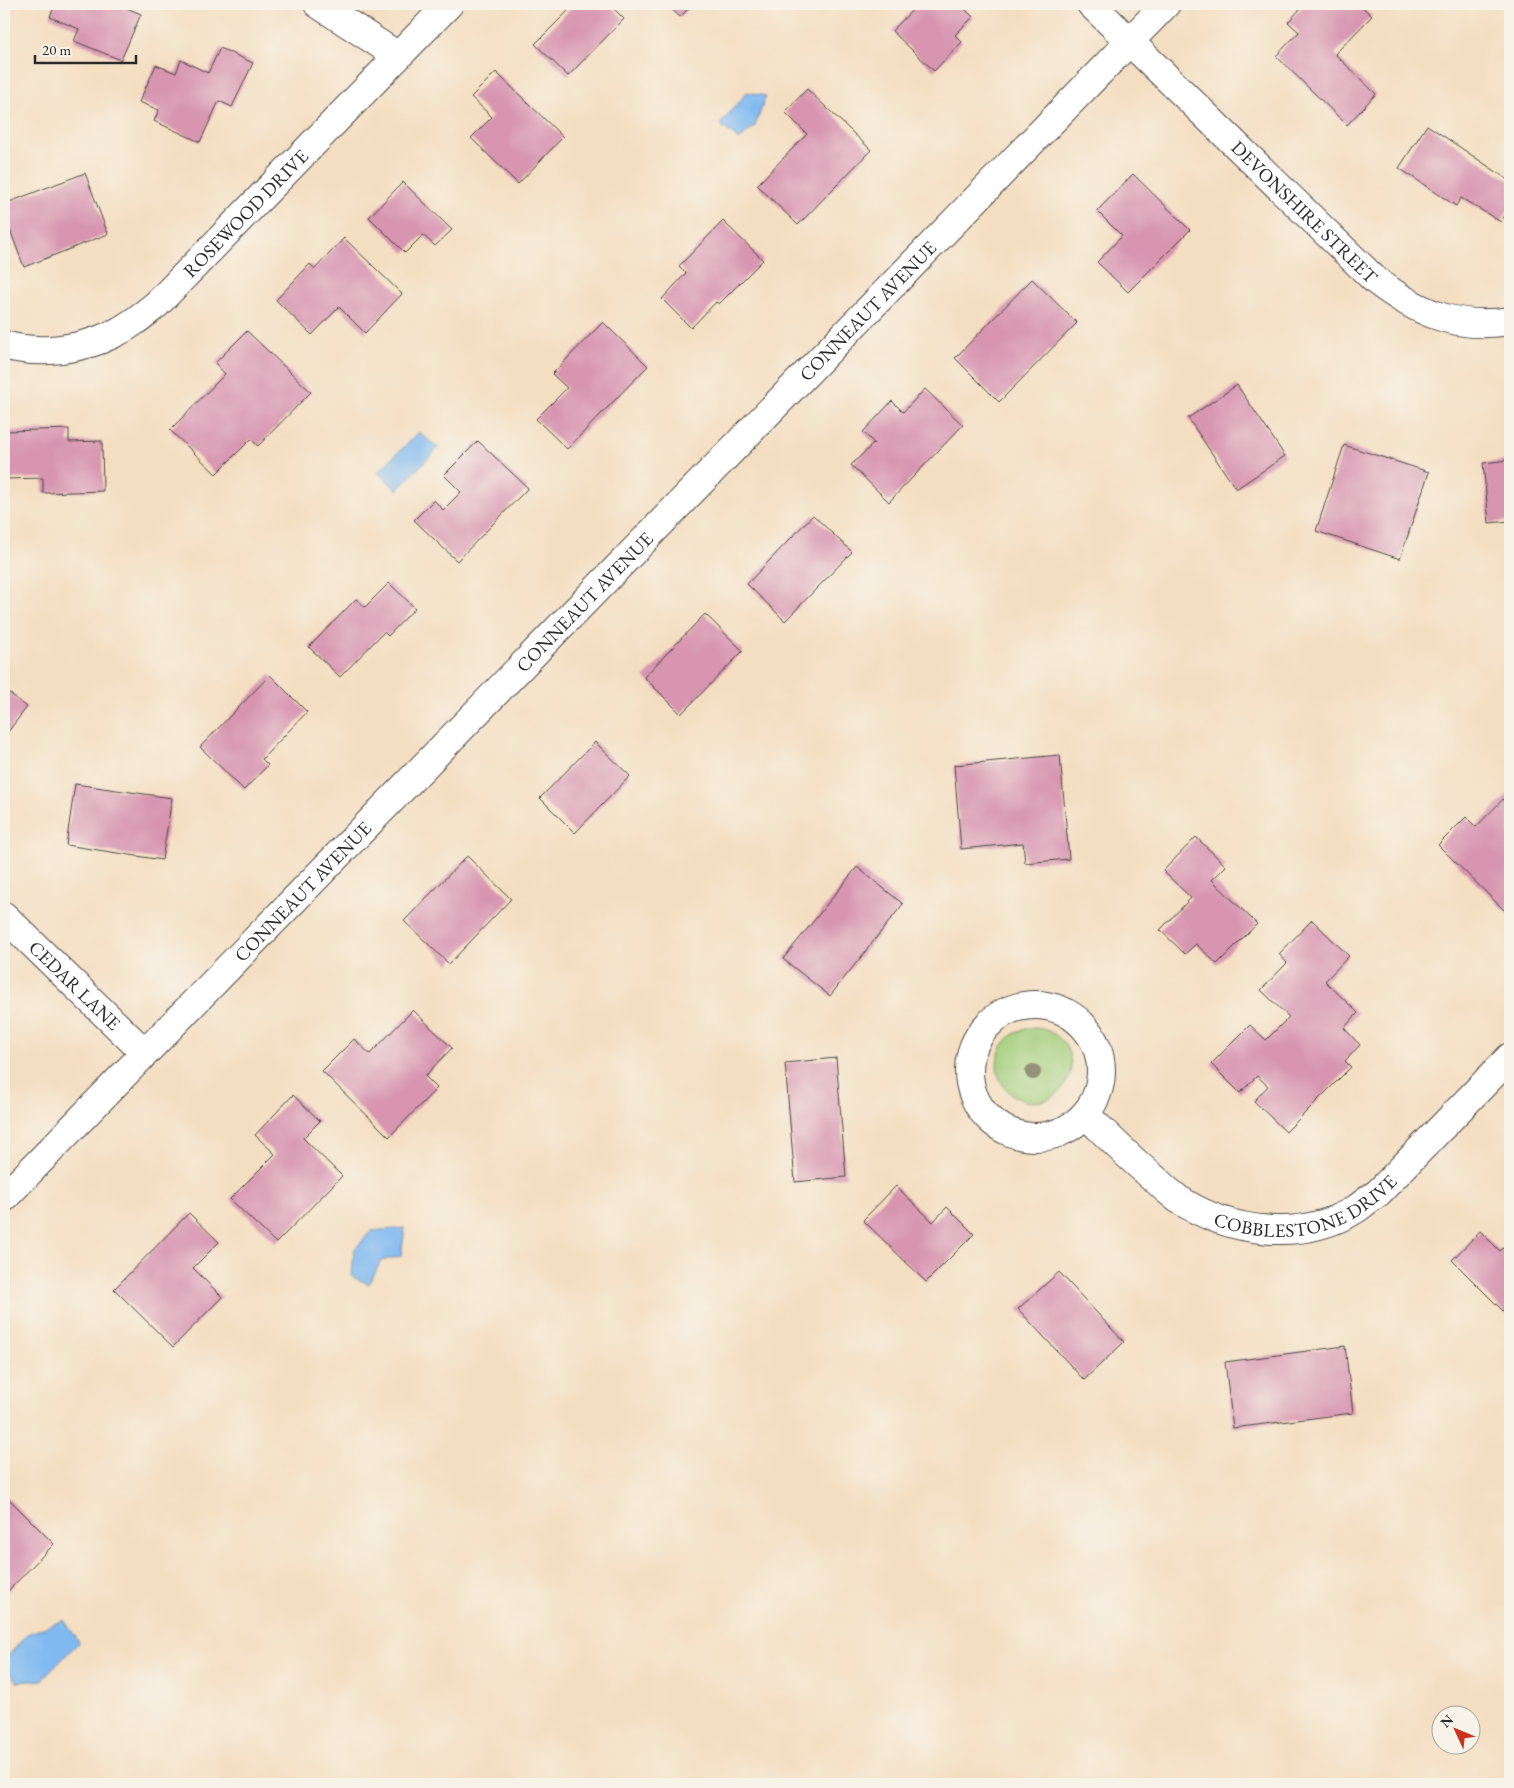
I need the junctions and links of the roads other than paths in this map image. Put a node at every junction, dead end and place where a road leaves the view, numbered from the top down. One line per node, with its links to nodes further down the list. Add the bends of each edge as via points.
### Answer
1 (318, 4): 6 (street)
2 (449, 4): 6 (street, ROSEWOOD DRIVE)
3 (1091, 4): 5 (street, DEVONSHIRE STREET)
4 (1166, 4): 5 (street, CONNEAUT AVENUE)
5 (1129, 41): 7 (street, DEVONSHIRE STREET, via 1374,280 1420,310 1444,318 1470,323); 10 (street, CONNEAUT AVENUE)
6 (398, 56): 8 (street, ROSEWOOD DRIVE, via 157,304 136,321 88,344 35,350)
7 (1510, 321)
8 (4, 345)
9 (4, 916): 10 (street, CEDAR LANE)
10 (145, 1053): 13 (street, CONNEAUT AVENUE)
11 (1510, 1057): 12 (street, COBBLESTONE DRIVE, via 1378,1193 1355,1209 1305,1228 1252,1228 1200,1212 1142,1169)
12 (1085, 1114): 12 (street, via 1096,1095 1101,1073 1098,1051 1088,1031 1072,1015 1052,1006 1029,1004 1007,1010 989,1023 976,1039 969,1060 969,1081 976,1102 988,1119 1006,1131 1026,1136 1048,1136 1068,1128)
13 (4, 1198)

